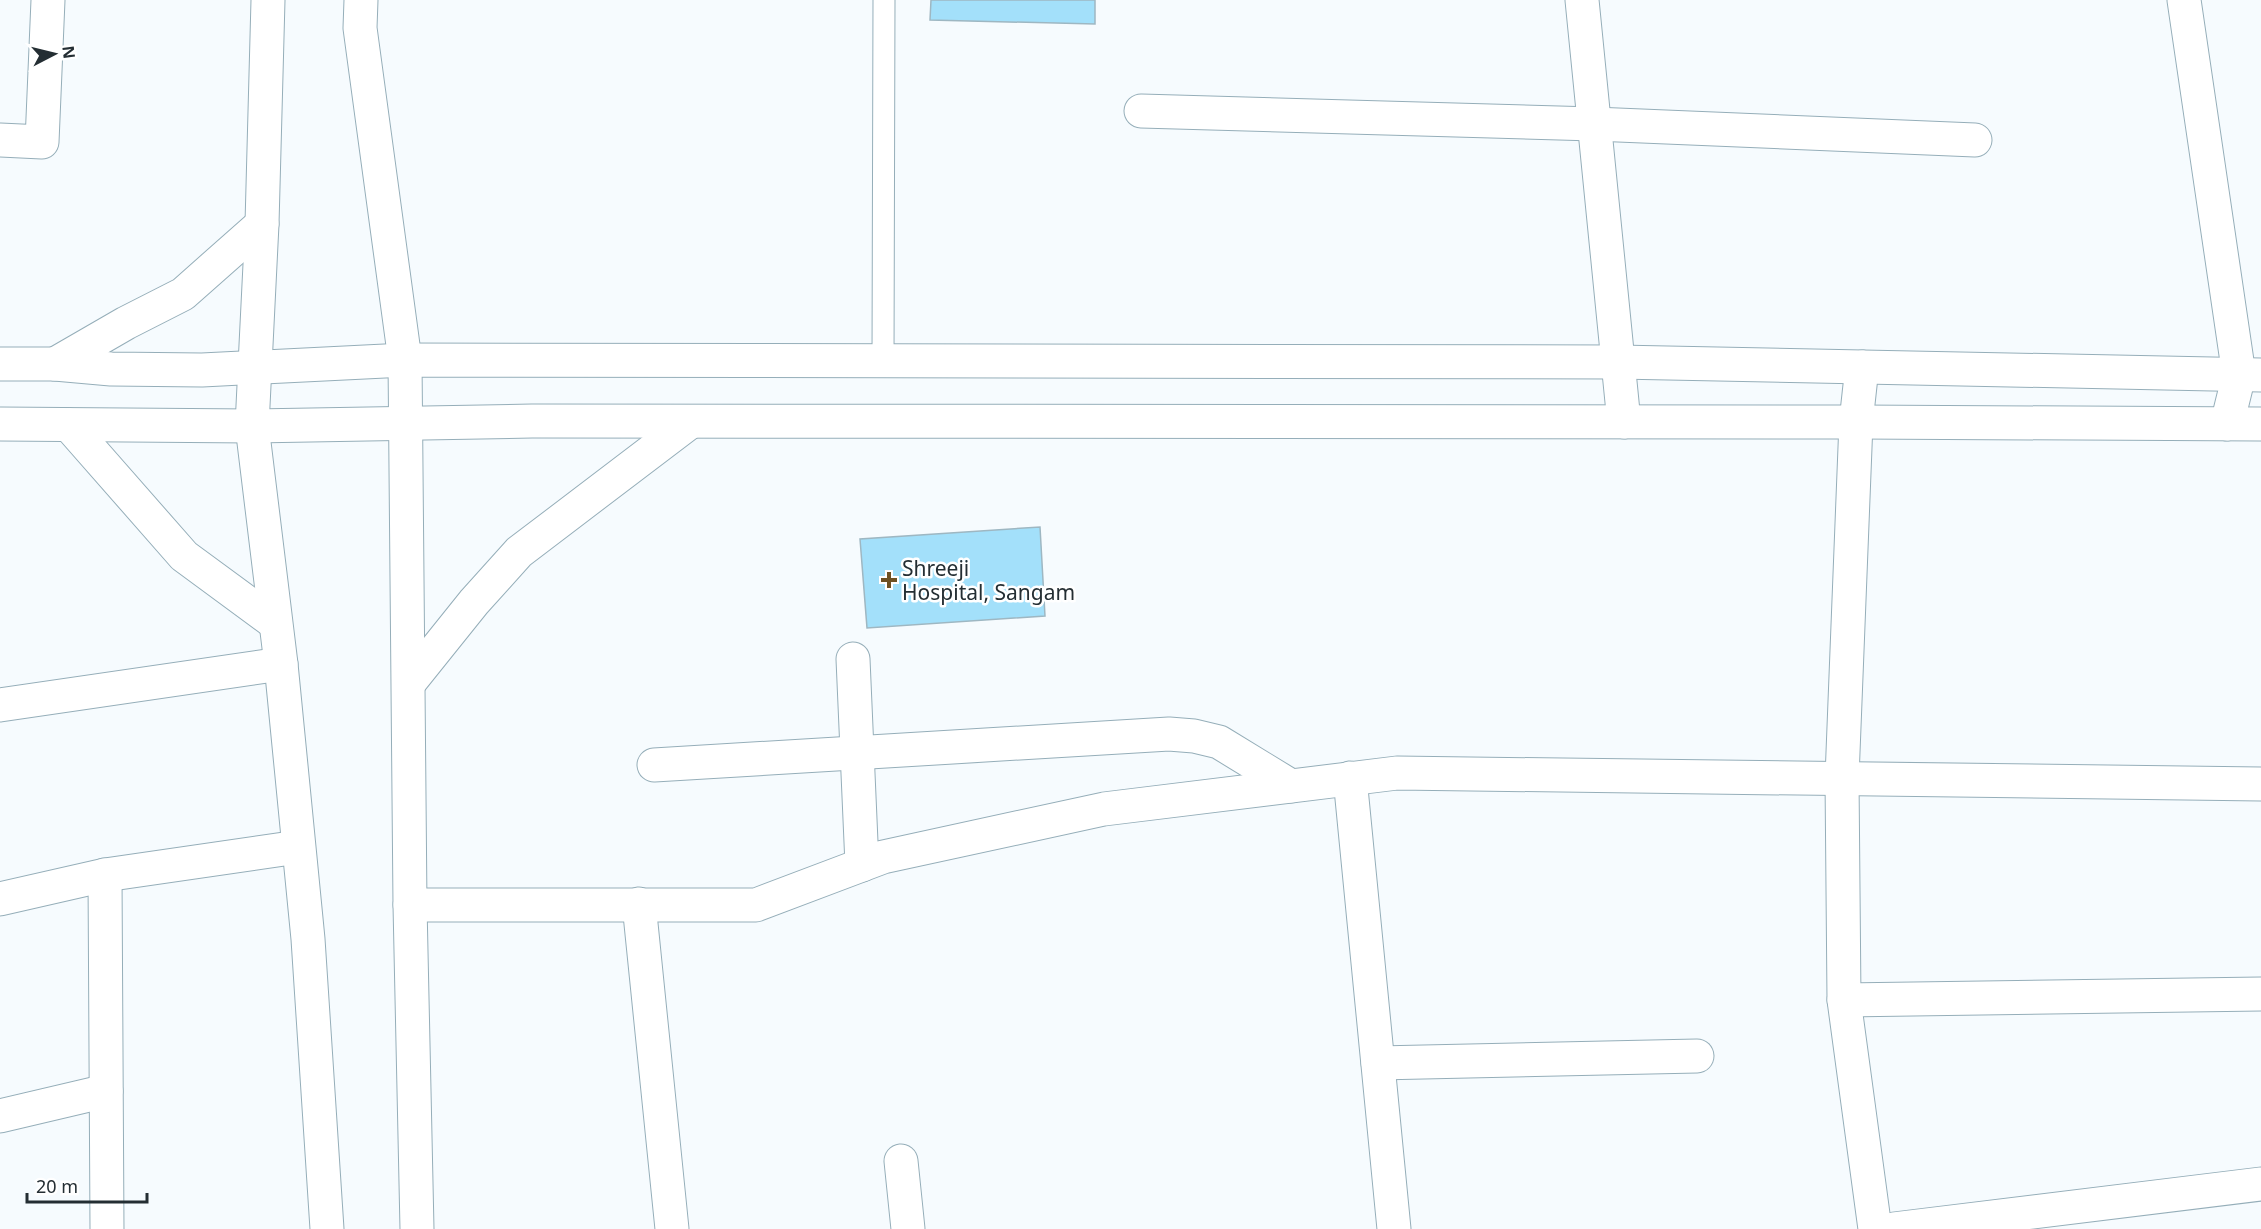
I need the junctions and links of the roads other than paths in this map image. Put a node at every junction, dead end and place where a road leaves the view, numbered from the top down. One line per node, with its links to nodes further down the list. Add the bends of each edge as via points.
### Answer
1 (48, 0): 9 (street, via 42,142)
2 (268, 0): 11 (street)
3 (361, 0): 12 (street, via 360,28)
4 (884, 0): 13 (lane)
5 (1582, 0): 8 (street)
6 (2184, 0): 19 (street)
7 (1141, 111): 8 (street)
8 (1594, 124): 10 (street); 14 (street)
9 (0, 140)
10 (1976, 140)
11 (262, 224): 16 (street, via 183,294); 17 (street)
12 (405, 360): 13 (street); 17 (street); 20 (street)
13 (883, 361): 14 (street)
14 (1618, 362): 18 (street); 22 (street)
15 (0, 364): 16 (street)
16 (55, 364): 17 (street, via 202,370)
17 (254, 366): 28 (street)
18 (1862, 367): 19 (street); 23 (street)
19 (2250, 375): 26 (street)
20 (405, 422): 21 (street); 28 (street); 32 (street)
21 (690, 422): 22 (street); 32 (street, via 519,552)
22 (1624, 422): 23 (street)
23 (1856, 422): 26 (street); 37 (street)
24 (0, 424): 25 (street)
25 (69, 424): 28 (street); 29 (street, via 184,556)
26 (2227, 424): 27 (street)
27 (2261, 424)
28 (252, 426): 29 (street)
29 (275, 623): 31 (street)
30 (853, 659): 34 (street)
31 (281, 664): 33 (street); 40 (street)
32 (409, 683): 45 (street)
33 (0, 705)
34 (857, 753): 35 (street); 39 (street, via 1194,735 1219,742); 41 (street)
35 (654, 765)
36 (1350, 778): 37 (street, via 1397,773); 39 (street); 49 (street)
37 (1842, 778): 38 (street); 47 (street)
38 (2261, 784)
39 (1290, 786): 41 (street, via 1104,808)
40 (298, 847): 42 (street); 55 (street, via 308,939)
41 (862, 865): 44 (street, via 756,905)
42 (105, 875): 43 (street); 50 (street)
43 (0, 899)
44 (639, 904): 45 (street); 57 (street)
45 (410, 905): 56 (street)
46 (2261, 994): 47 (street)
47 (1844, 1000): 60 (street)
48 (1697, 1056): 49 (street)
49 (1378, 1063): 59 (street)
50 (106, 1091): 51 (street); 54 (street)
51 (0, 1116)
52 (901, 1161): 58 (street)
53 (2261, 1184): 61 (street)
54 (107, 1229)
55 (327, 1229)
56 (417, 1229)
57 (672, 1229)
58 (908, 1229)
59 (1394, 1229)
60 (1875, 1229)
61 (1894, 1229)

